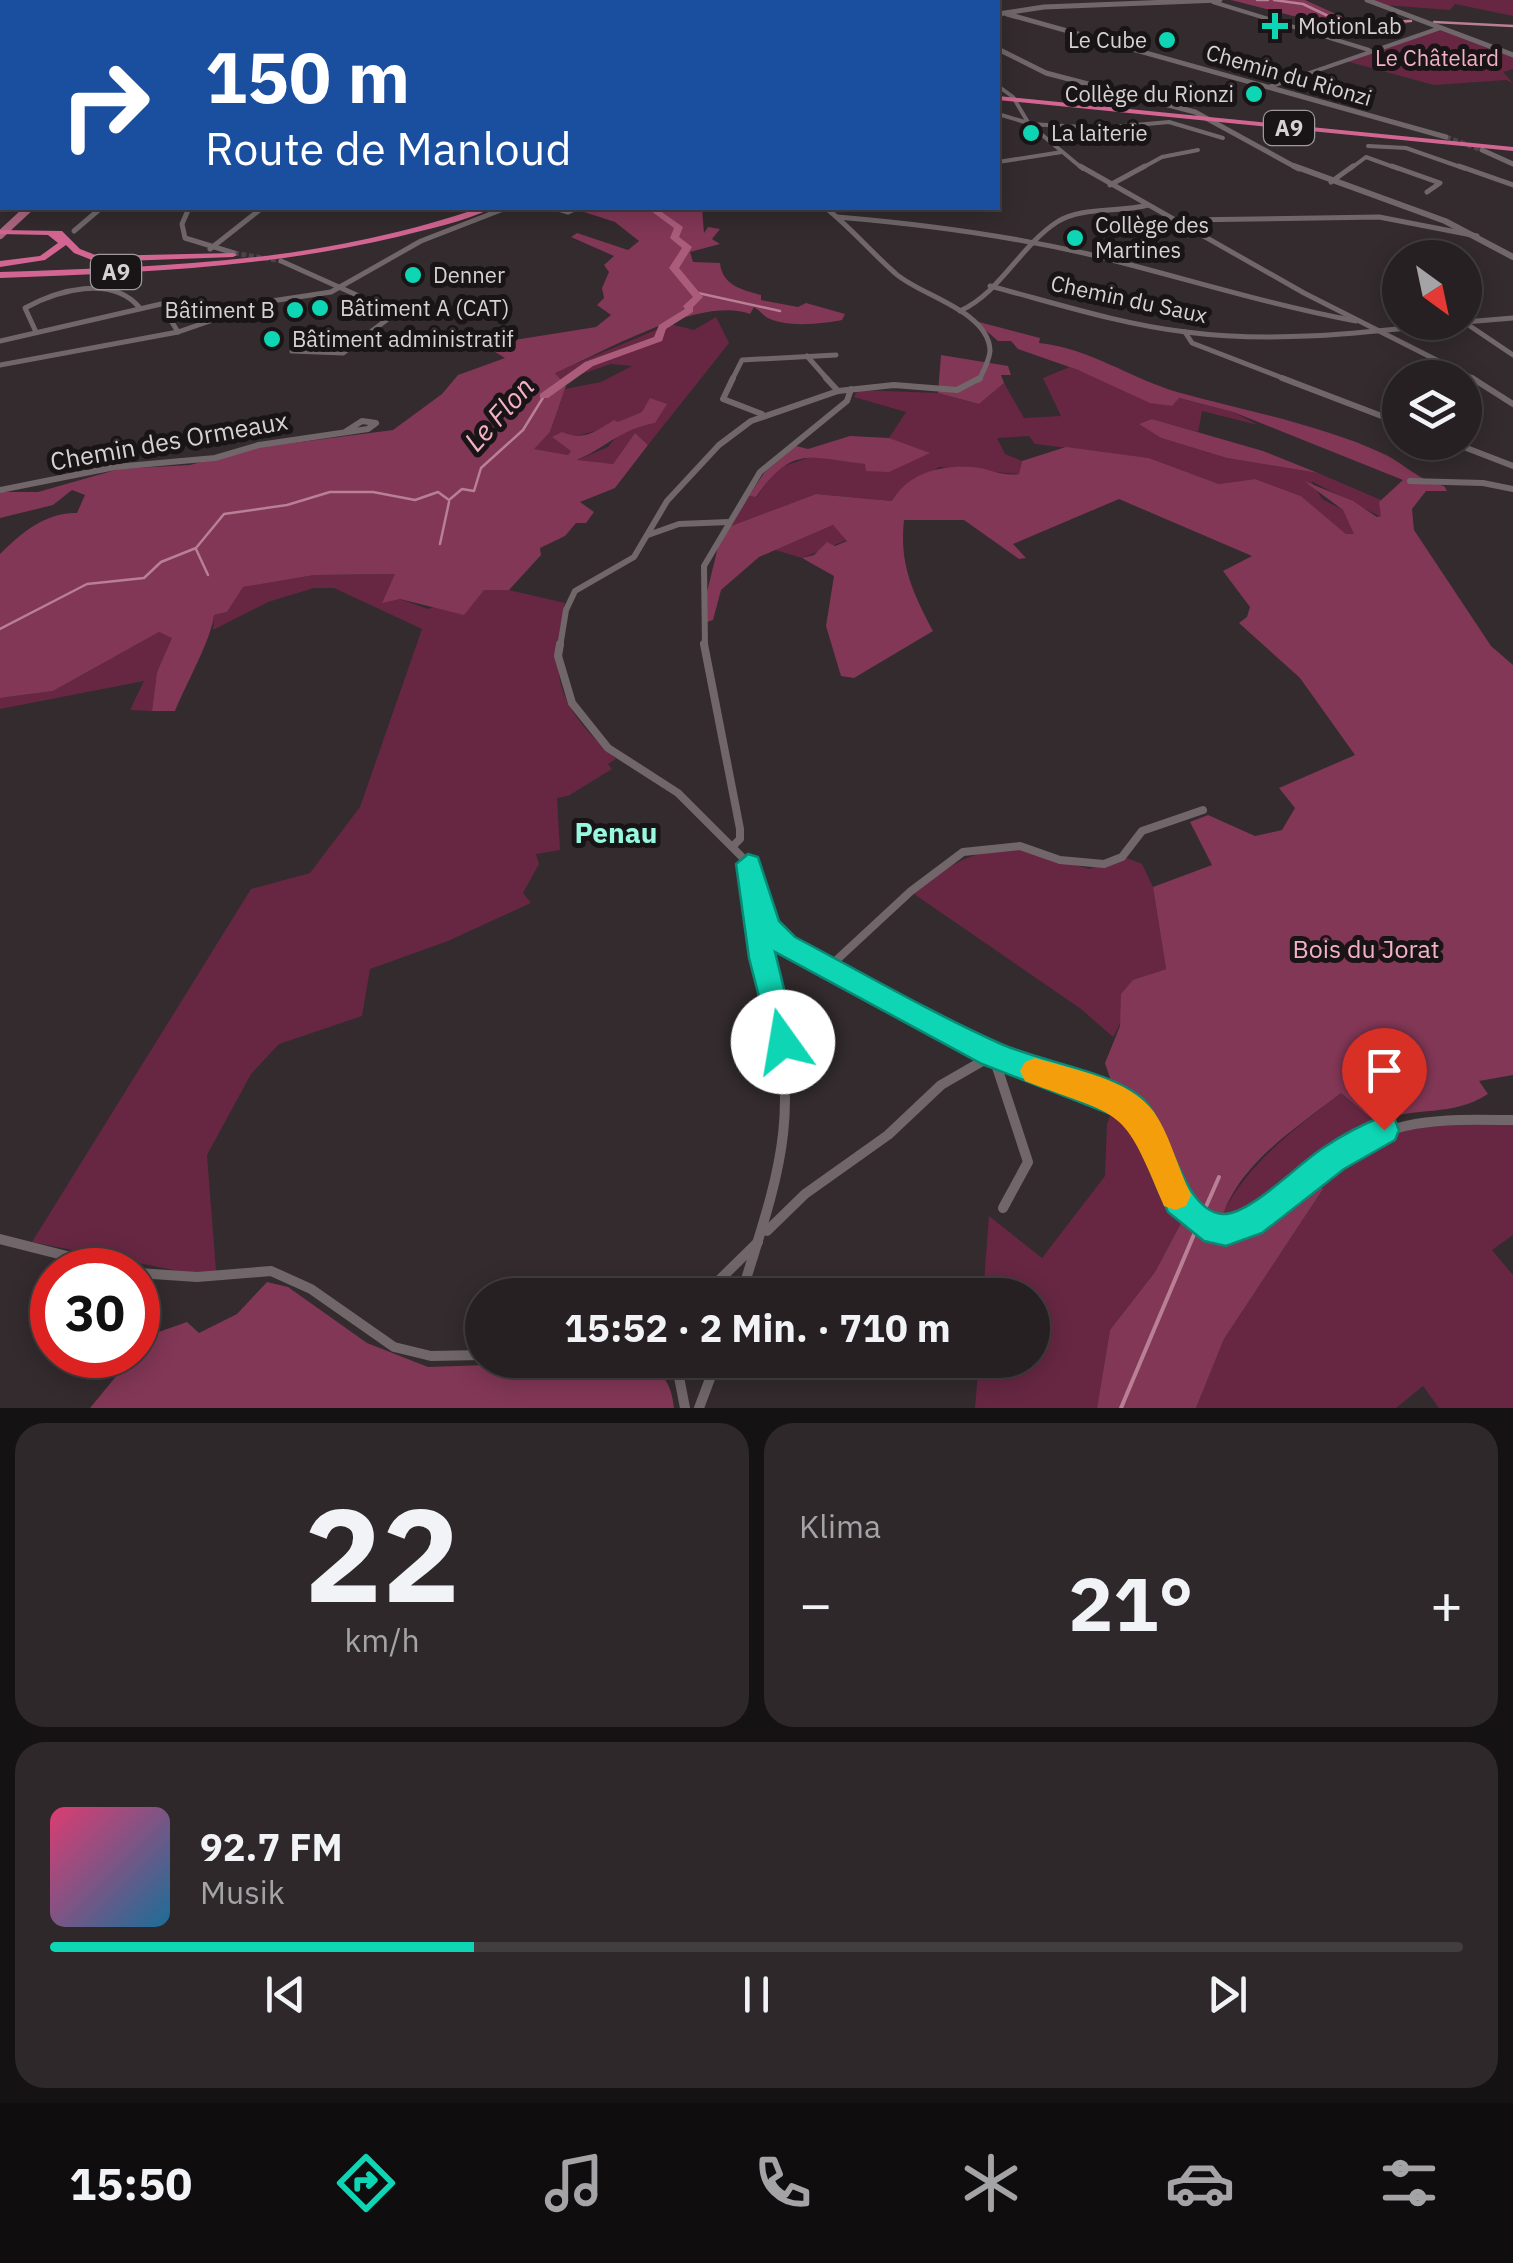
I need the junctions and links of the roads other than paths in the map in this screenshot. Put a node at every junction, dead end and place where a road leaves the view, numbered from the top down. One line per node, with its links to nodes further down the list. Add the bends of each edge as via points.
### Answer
1 (1366, 0): 6 (street)
2 (1217, 1): 3 (street); 8 (street)
3 (1152, 2): 5 (street)
4 (1000, 14): 5 (street)
5 (1007, 14): 10 (street, Chemin du Rionzi)
6 (1440, 28): 8 (street); 9 (street)
7 (1000, 50): 23 (street, via 1046,73 1172,104)
8 (1370, 50): 10 (street)
9 (1513, 55)
10 (1269, 87): 14 (street, Chemin du Rionzi)
11 (1000, 95): 13 (street); 17 (highway, A9); 18 (highway, A9)
12 (1000, 115): 13 (street)
13 (1028, 123): 15 (street, via 1101,128 1169,122); 20 (street)
14 (1446, 137)
15 (1223, 138)
16 (1368, 146): 25 (street, via 1406,148)
17 (1513, 146): 18 (highway, A9)
18 (1479, 147): 22 (street)
19 (1198, 150): 24 (street, via 1162,157)
20 (1062, 152): 21 (street); 24 (street)
21 (1000, 162)
22 (1513, 164)
23 (1331, 182): 26 (street, via 1366,157 1440,183); 44 (street)
24 (1110, 185): 27 (street)
25 (1513, 185)
26 (1428, 192)
27 (1148, 204): 38 (street); 45 (street, via 1126,213 1064,218)
28 (24, 210): 39 (main road)
29 (24, 210): 43 (main road)
30 (99, 210): 42 (street)
31 (189, 210): 46 (street, via 183,234)
32 (259, 210): 46 (street)
33 (467, 210): 40 (highway, A9)
34 (480, 210): 40 (highway, A9)
35 (501, 210): 51 (street, via 422,241)
36 (828, 210): 37 (street)
37 (837, 217): 45 (street, via 930,224); 54 (street, via 898,276)
38 (1179, 221): 44 (street, via 1379,218); 56 (street)
39 (13, 224): 41 (highway); 43 (main road)
40 (406, 229): 41 (highway, via 262,252 146,260 92,258 64,234); 50 (highway, A9, via 232,260); 50 (highway, A9, via 248,262)
41 (26, 231): 43 (highway)
42 (74, 231)
43 (1, 233): 50 (highway, via 62,242 59,250)
44 (1477, 236): 48 (street)
45 (1033, 245): 52 (street); 56 (street)
46 (210, 248): 47 (street)
47 (234, 253)
48 (1513, 257)
49 (281, 261): 51 (street)
50 (0, 272)
51 (342, 286): 60 (street, via 265,302); 65 (street, via 384,305 389,318 343,353)
52 (990, 286): 54 (street, via 974,306); 61 (street, Chemin du Saux)
53 (139, 307): 59 (street); 59 (street, via 131,297 105,290 69,292 25,308); 60 (street, via 177,304 170,320)
54 (960, 311): 70 (street, via 990,346 976,384 957,390)
55 (1513, 318): 57 (street, Chemin du Saux)
56 (1361, 321): 58 (street)
57 (1482, 321)
58 (1382, 330): 61 (street, Chemin du Saux, via 1284,336)
59 (36, 332): 64 (street)
60 (178, 332): 69 (street)
61 (1185, 332): 74 (street, via 1199,346)
62 (1482, 334): 67 (street)
63 (1403, 340): 72 (street)
64 (0, 341)
65 (292, 352)
66 (836, 355): 68 (street)
67 (1513, 355)
68 (807, 356): 71 (street); 73 (street, via 742,360 723,399)
69 (0, 364)
70 (851, 389): 71 (street); 81 (street, via 764,468)
71 (838, 391): 73 (street)
72 (1513, 404)
73 (764, 415): 82 (street, via 719,445 667,500)
74 (1382, 416)
75 (345, 432): 80 (street, Chemin des Ormeaux)
76 (1482, 454): 77 (street)
77 (1513, 466)
78 (1410, 481): 79 (street)
79 (1513, 489)
80 (0, 490)
81 (729, 522): 82 (street, via 694,522); 84 (street, via 708,556 702,582 703,637 740,829)
82 (648, 535): 84 (street, via 634,557 572,595 560,637 560,674 572,703 608,748 664,782)
83 (1204, 810): 86 (street, via 1142,831 1122,857 1104,864 1060,860 1020,846 963,852)
84 (733, 846): 85 (street)
85 (748, 864): 86 (street, via 770,932); 90 (street, via 783,1042 788,1104 782,1165)
86 (829, 967): 87 (street)
87 (992, 1055): 88 (street, via 1131,1108 1190,1214 1220,1230 1251,1222 1333,1158 1410,1120); 89 (street, via 1028,1162); 90 (street, via 941,1085 888,1134 804,1194)
88 (1513, 1120)
89 (1003, 1208)
90 (762, 1238): 94 (street); 95 (street)
91 (0, 1239): 92 (street)
92 (35, 1248)
93 (160, 1274): 96 (street, via 271,1272 311,1289 394,1347)
94 (721, 1278)
95 (748, 1278)
96 (465, 1355)
97 (679, 1378): 99 (street)
98 (710, 1378): 100 (street)
99 (685, 1408)
100 (699, 1408)

